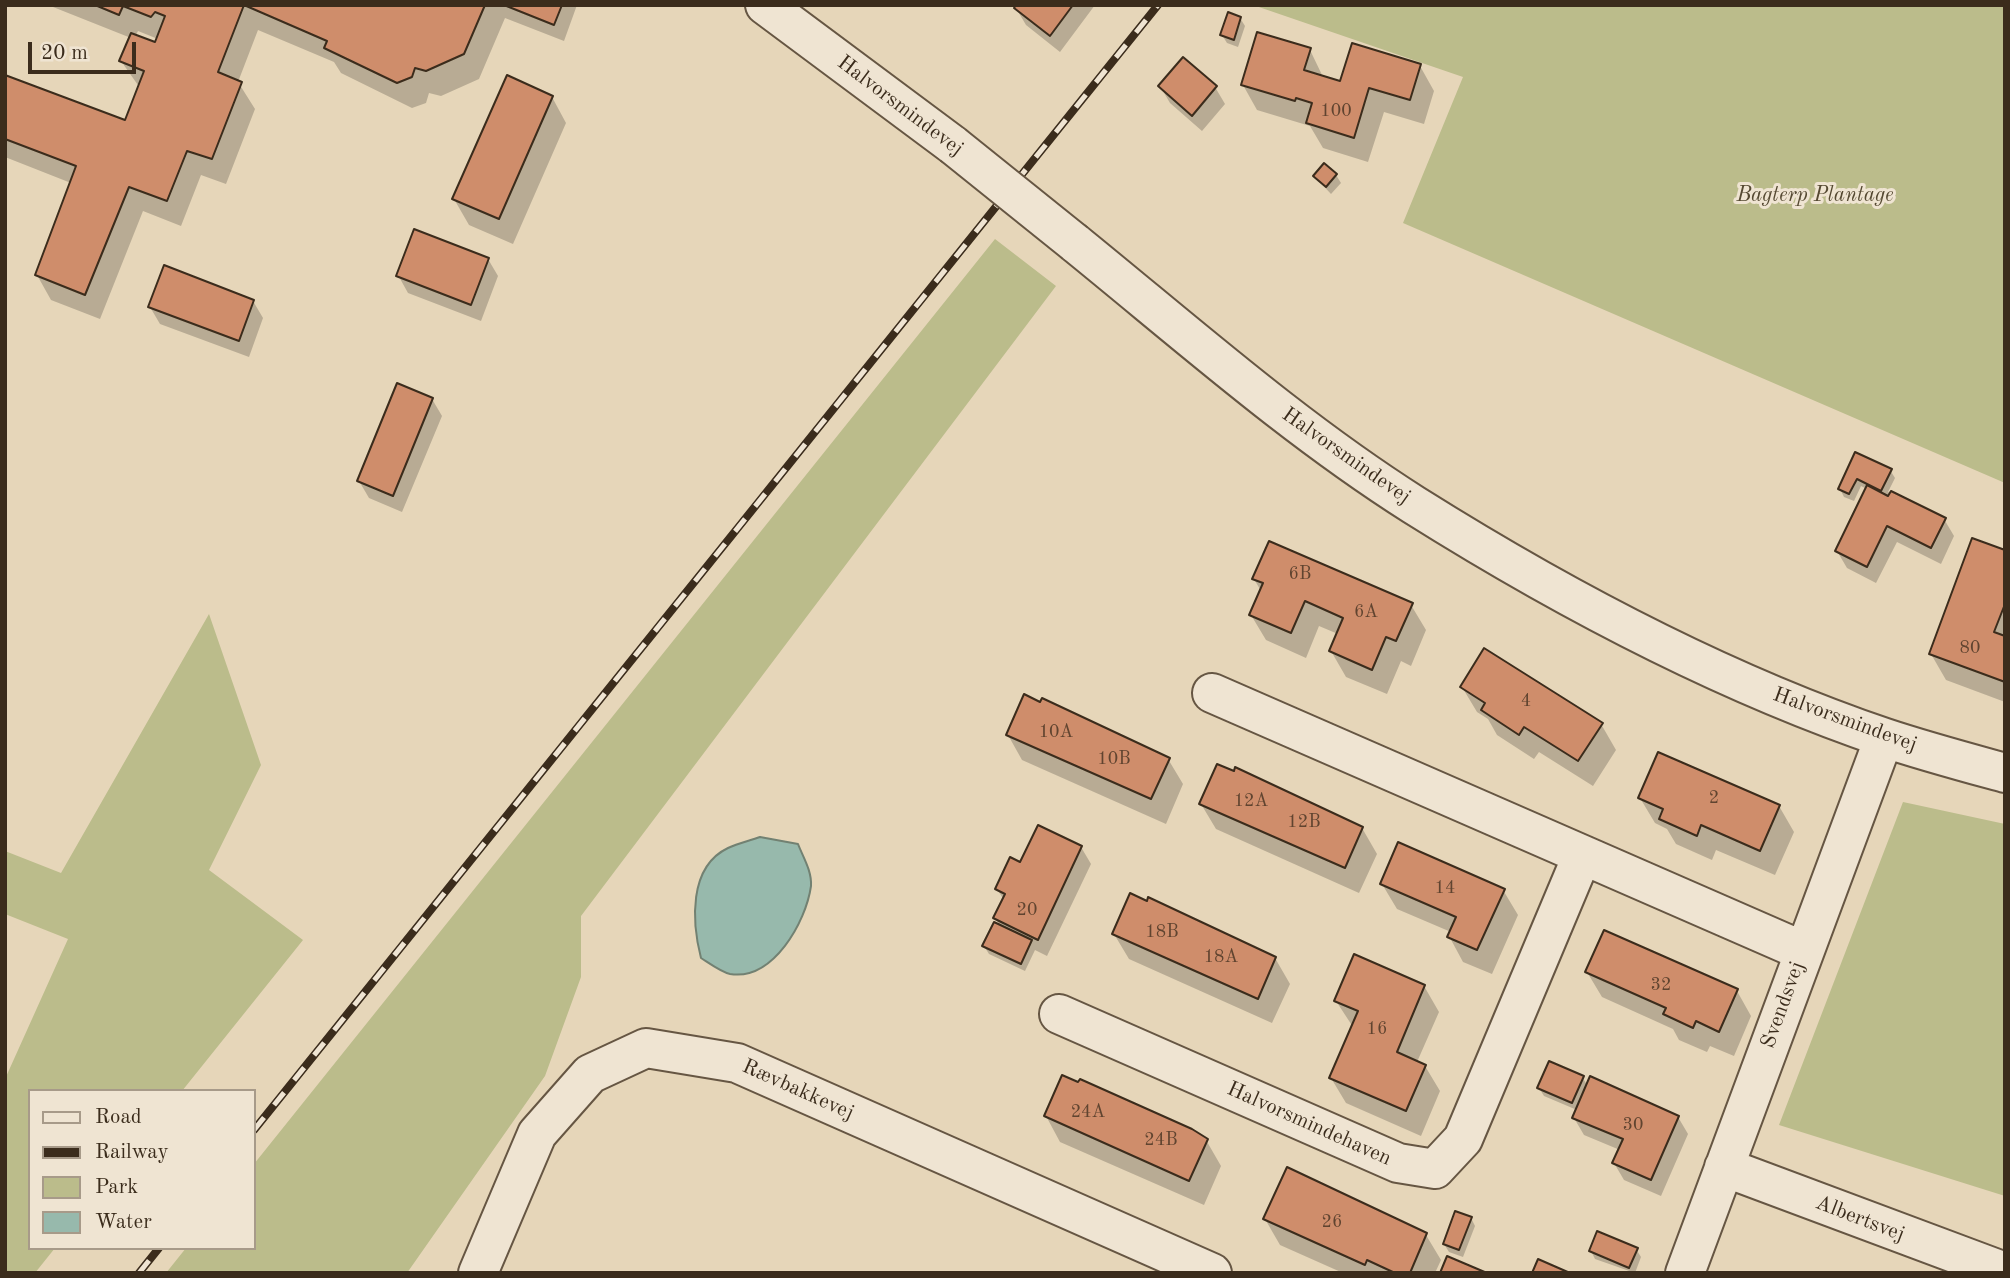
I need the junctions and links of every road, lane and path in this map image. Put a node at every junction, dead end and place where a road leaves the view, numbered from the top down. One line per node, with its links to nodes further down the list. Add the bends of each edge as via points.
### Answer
1 (765, 5): 3 (street, Halvorsmindevej, bridge, via 953,145 1275,407 1414,505 1625,627 1721,673)
2 (1212, 693): 5 (street)
3 (1884, 738): 4 (street, Halvorsmindevej); 6 (street, Svendsvej)
4 (2005, 773)
5 (1582, 856): 6 (street); 7 (street, Halvorsmindehaven, via 1462,1139 1435,1169 1398,1163)
6 (1803, 951): 8 (street, Svendsvej)
7 (1059, 1014)
8 (1724, 1167): 9 (street, Albertsvej); 12 (street, Svendsvej)
9 (1999, 1272)
10 (478, 1273): 11 (street, Rævbakkevej, via 537,1134 590,1074 646,1048 737,1063)
11 (1212, 1273)
12 (1685, 1273)

